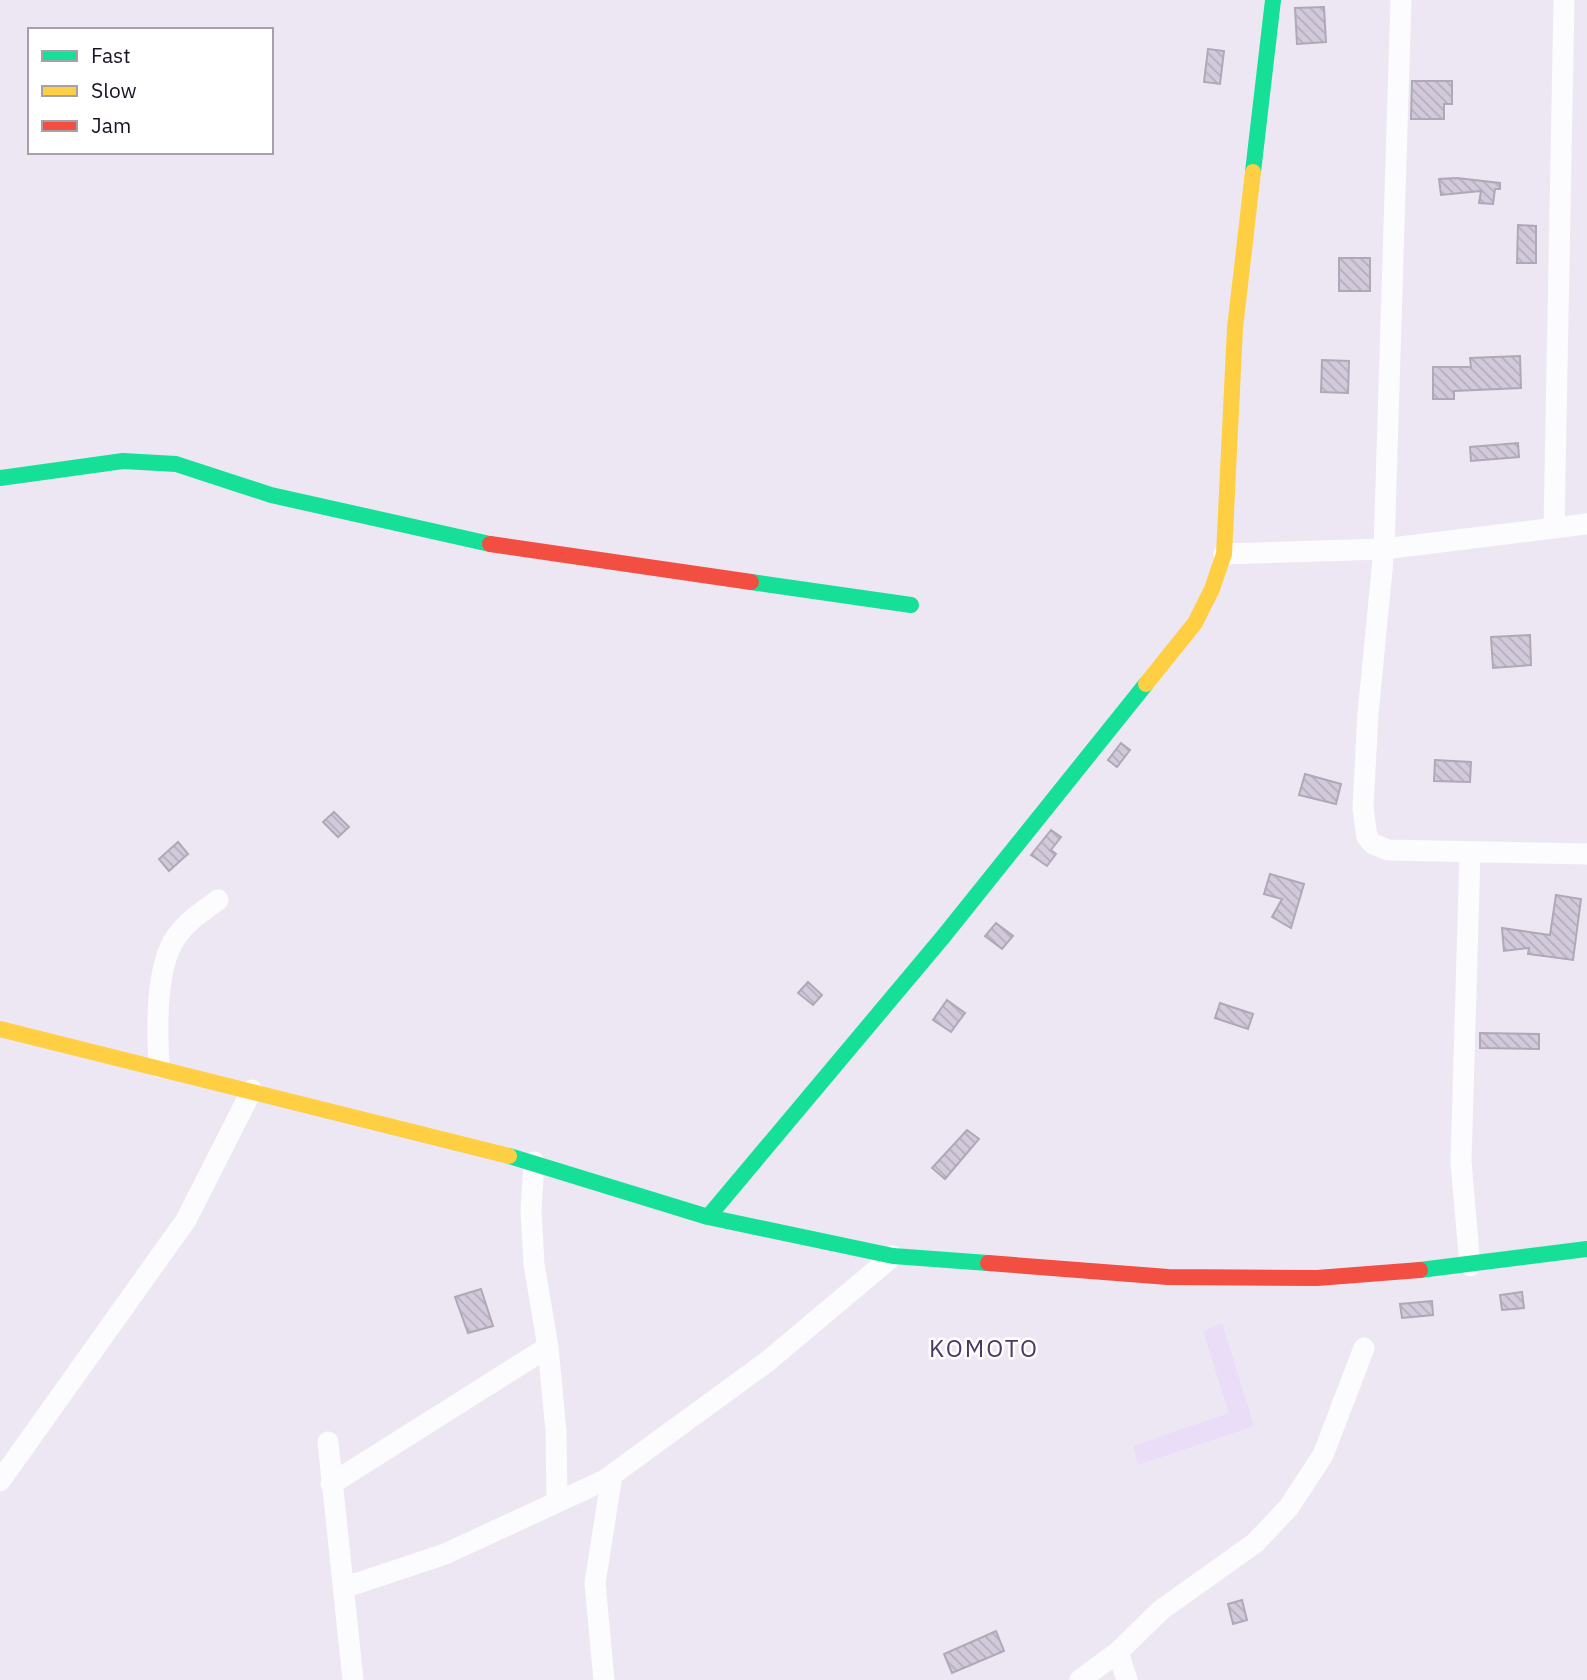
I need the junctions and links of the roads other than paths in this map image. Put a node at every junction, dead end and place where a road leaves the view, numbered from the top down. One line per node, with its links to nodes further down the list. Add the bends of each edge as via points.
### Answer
1 (1273, 0): 8 (street, via 1235,328)
2 (1401, 0): 7 (street)
3 (1563, 0): 6 (street)
4 (0, 478): 9 (street, via 123,461 176,464 271,495 472,542)
5 (1587, 524): 6 (street)
6 (1554, 528): 7 (street)
7 (1384, 548): 8 (street); 10 (street, via 1368,714 1363,808 1367,837 1388,850)
8 (1224, 554): 17 (street, via 1195,623 943,937)
9 (911, 606)
10 (1469, 853): 11 (street); 20 (street, via 1461,1162)
11 (1587, 854)
12 (218, 900): 14 (street, via 185,925 169,950 157,1027)
13 (0, 1029): 14 (street)
14 (159, 1067): 15 (street)
15 (252, 1090): 16 (street); 25 (street, via 186,1220)
16 (534, 1162): 17 (street); 21 (street, via 534,1264)
17 (708, 1217): 19 (street)
18 (1587, 1249): 20 (street)
19 (893, 1256): 20 (street, via 1168,1277 1317,1278); 24 (street, via 768,1361)
20 (1470, 1266)
21 (548, 1347): 26 (street); 27 (street)
22 (1364, 1348): 29 (street, via 1323,1455 1289,1507 1255,1543 1161,1610)
23 (328, 1442): 26 (street)
24 (612, 1475): 27 (street); 31 (street, via 595,1583)
25 (0, 1481)
26 (331, 1483): 28 (street)
27 (557, 1500): 28 (street, via 445,1553)
28 (346, 1587): 30 (street)
29 (1118, 1651): 32 (street); 33 (street)
30 (354, 1680)
31 (604, 1680)
32 (1080, 1680)
33 (1127, 1680)

